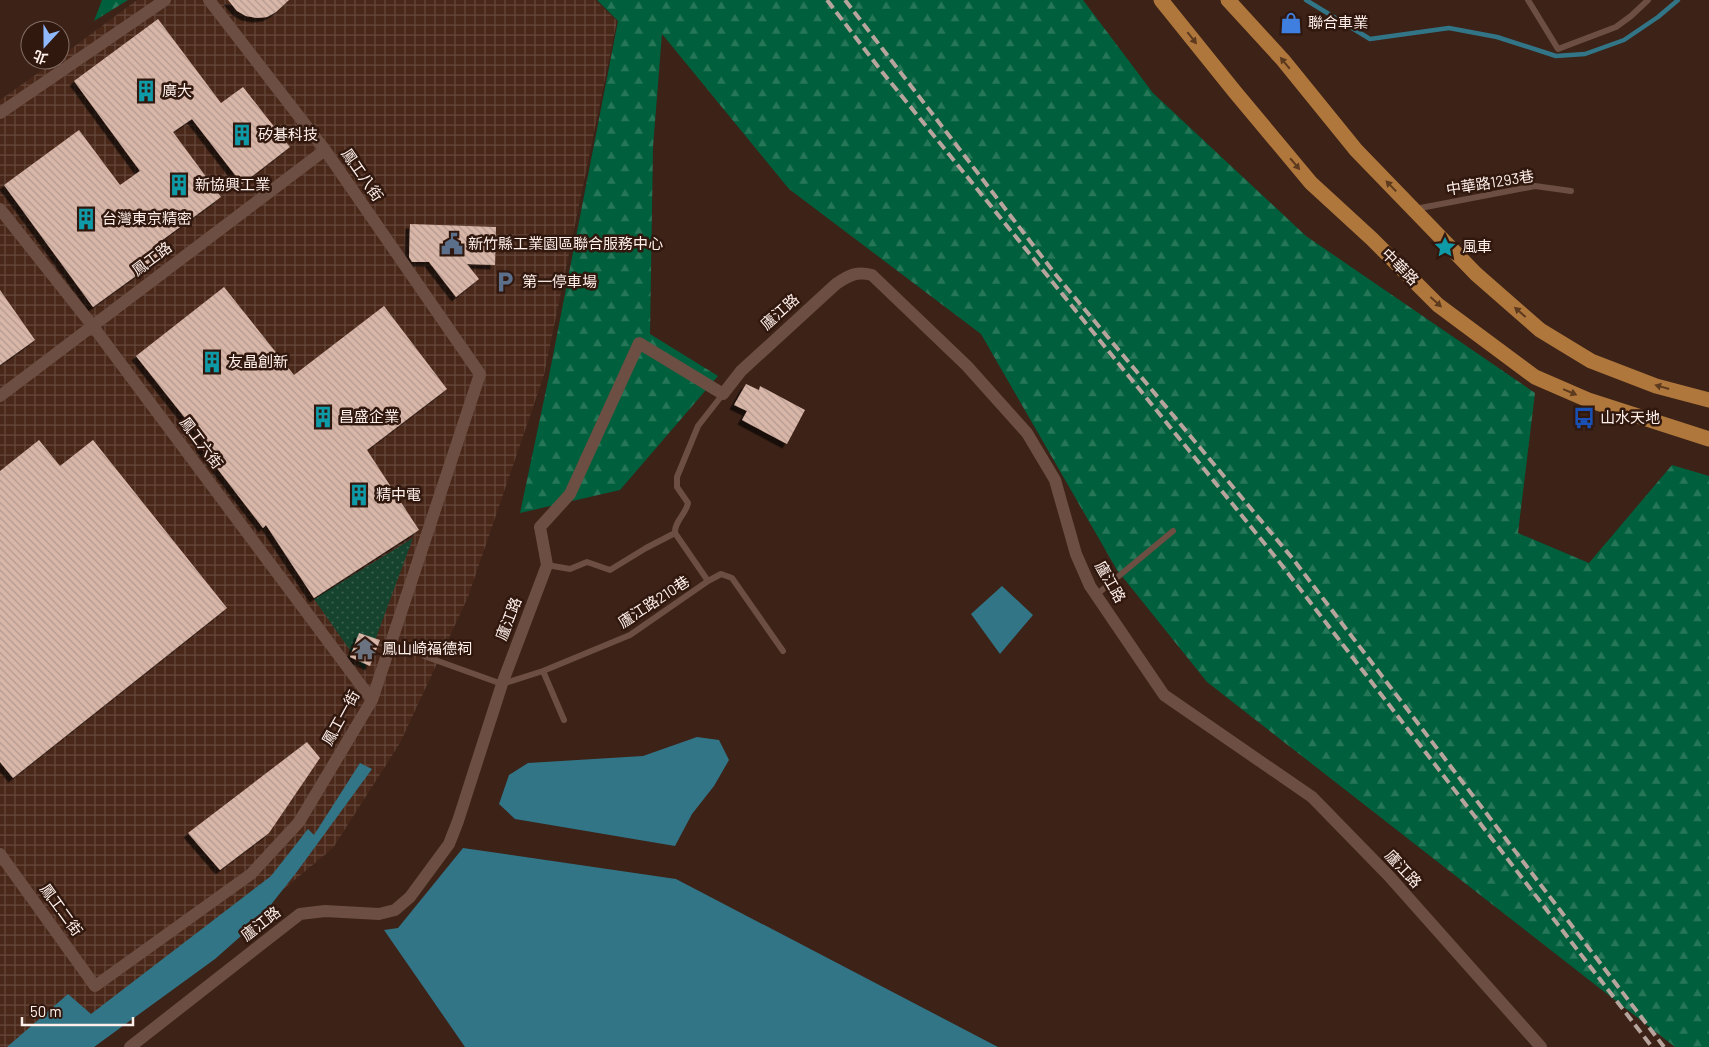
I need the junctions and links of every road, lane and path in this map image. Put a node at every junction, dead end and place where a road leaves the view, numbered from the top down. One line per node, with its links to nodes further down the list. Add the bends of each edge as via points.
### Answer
1 (165, 0): 7 (street)
2 (209, 0): 8 (street, 鳳工八街)
3 (1161, 0): 17 (main road, 中華路, one-way to 17, via 1311,183 1438,305 1535,377 1588,400)
4 (1228, 0): 11 (main road, one-way to 4, via 1356,150 1283,60)
5 (1528, 0): 6 (lane, via 1558,49 1616,27)
6 (1648, 0)
7 (0, 113)
8 (325, 150): 12 (street, 鳳工路); 13 (street, 鳳工八街)
9 (1571, 191): 11 (lane, 中華路1293巷, via 1535,186)
10 (0, 209): 12 (street, 鳳工六街)
11 (1413, 209): 16 (main road, one-way to 11, via 1656,386 1591,361 1540,330 1476,274)
12 (92, 324): 15 (street, 鳳工路); 27 (street, 鳳工六街)
13 (480, 374): 27 (street, 鳳工一街)
14 (723, 394): 19 (lane, via 698,426 677,477 677,487 688,503); 20 (street, via 638,343 570,494 540,527); 22 (street, 廬江路, via 741,370 836,284 852,273 872,275 967,366 1027,433 1055,480 1076,554)
15 (0, 396)
16 (1709, 400)
17 (1709, 439)
18 (1173, 531): 22 (lane)
19 (675, 533): 20 (lane, via 610,570 587,562 570,568); 21 (lane, 廬江路210巷)
20 (547, 565): 26 (street, 廬江路)
21 (708, 581): 23 (lane, via 721,574 732,578); 25 (lane, 廬江路210巷, via 630,635)
22 (1096, 595): 32 (street, 廬江路, via 1164,695 1312,797 1388,876)
23 (783, 651)
24 (424, 656): 26 (lane)
25 (543, 671): 26 (lane, 廬江路210巷); 28 (lane)
26 (502, 684): 31 (street, 廬江路, via 449,844 410,897 395,910 379,914 325,911 300,914)
27 (372, 700): 30 (street, 鳳工一街, via 299,822 251,874)
28 (564, 720)
29 (0, 854): 30 (street, 鳳工二街)
30 (95, 986)
31 (130, 1047)
32 (1541, 1047)

